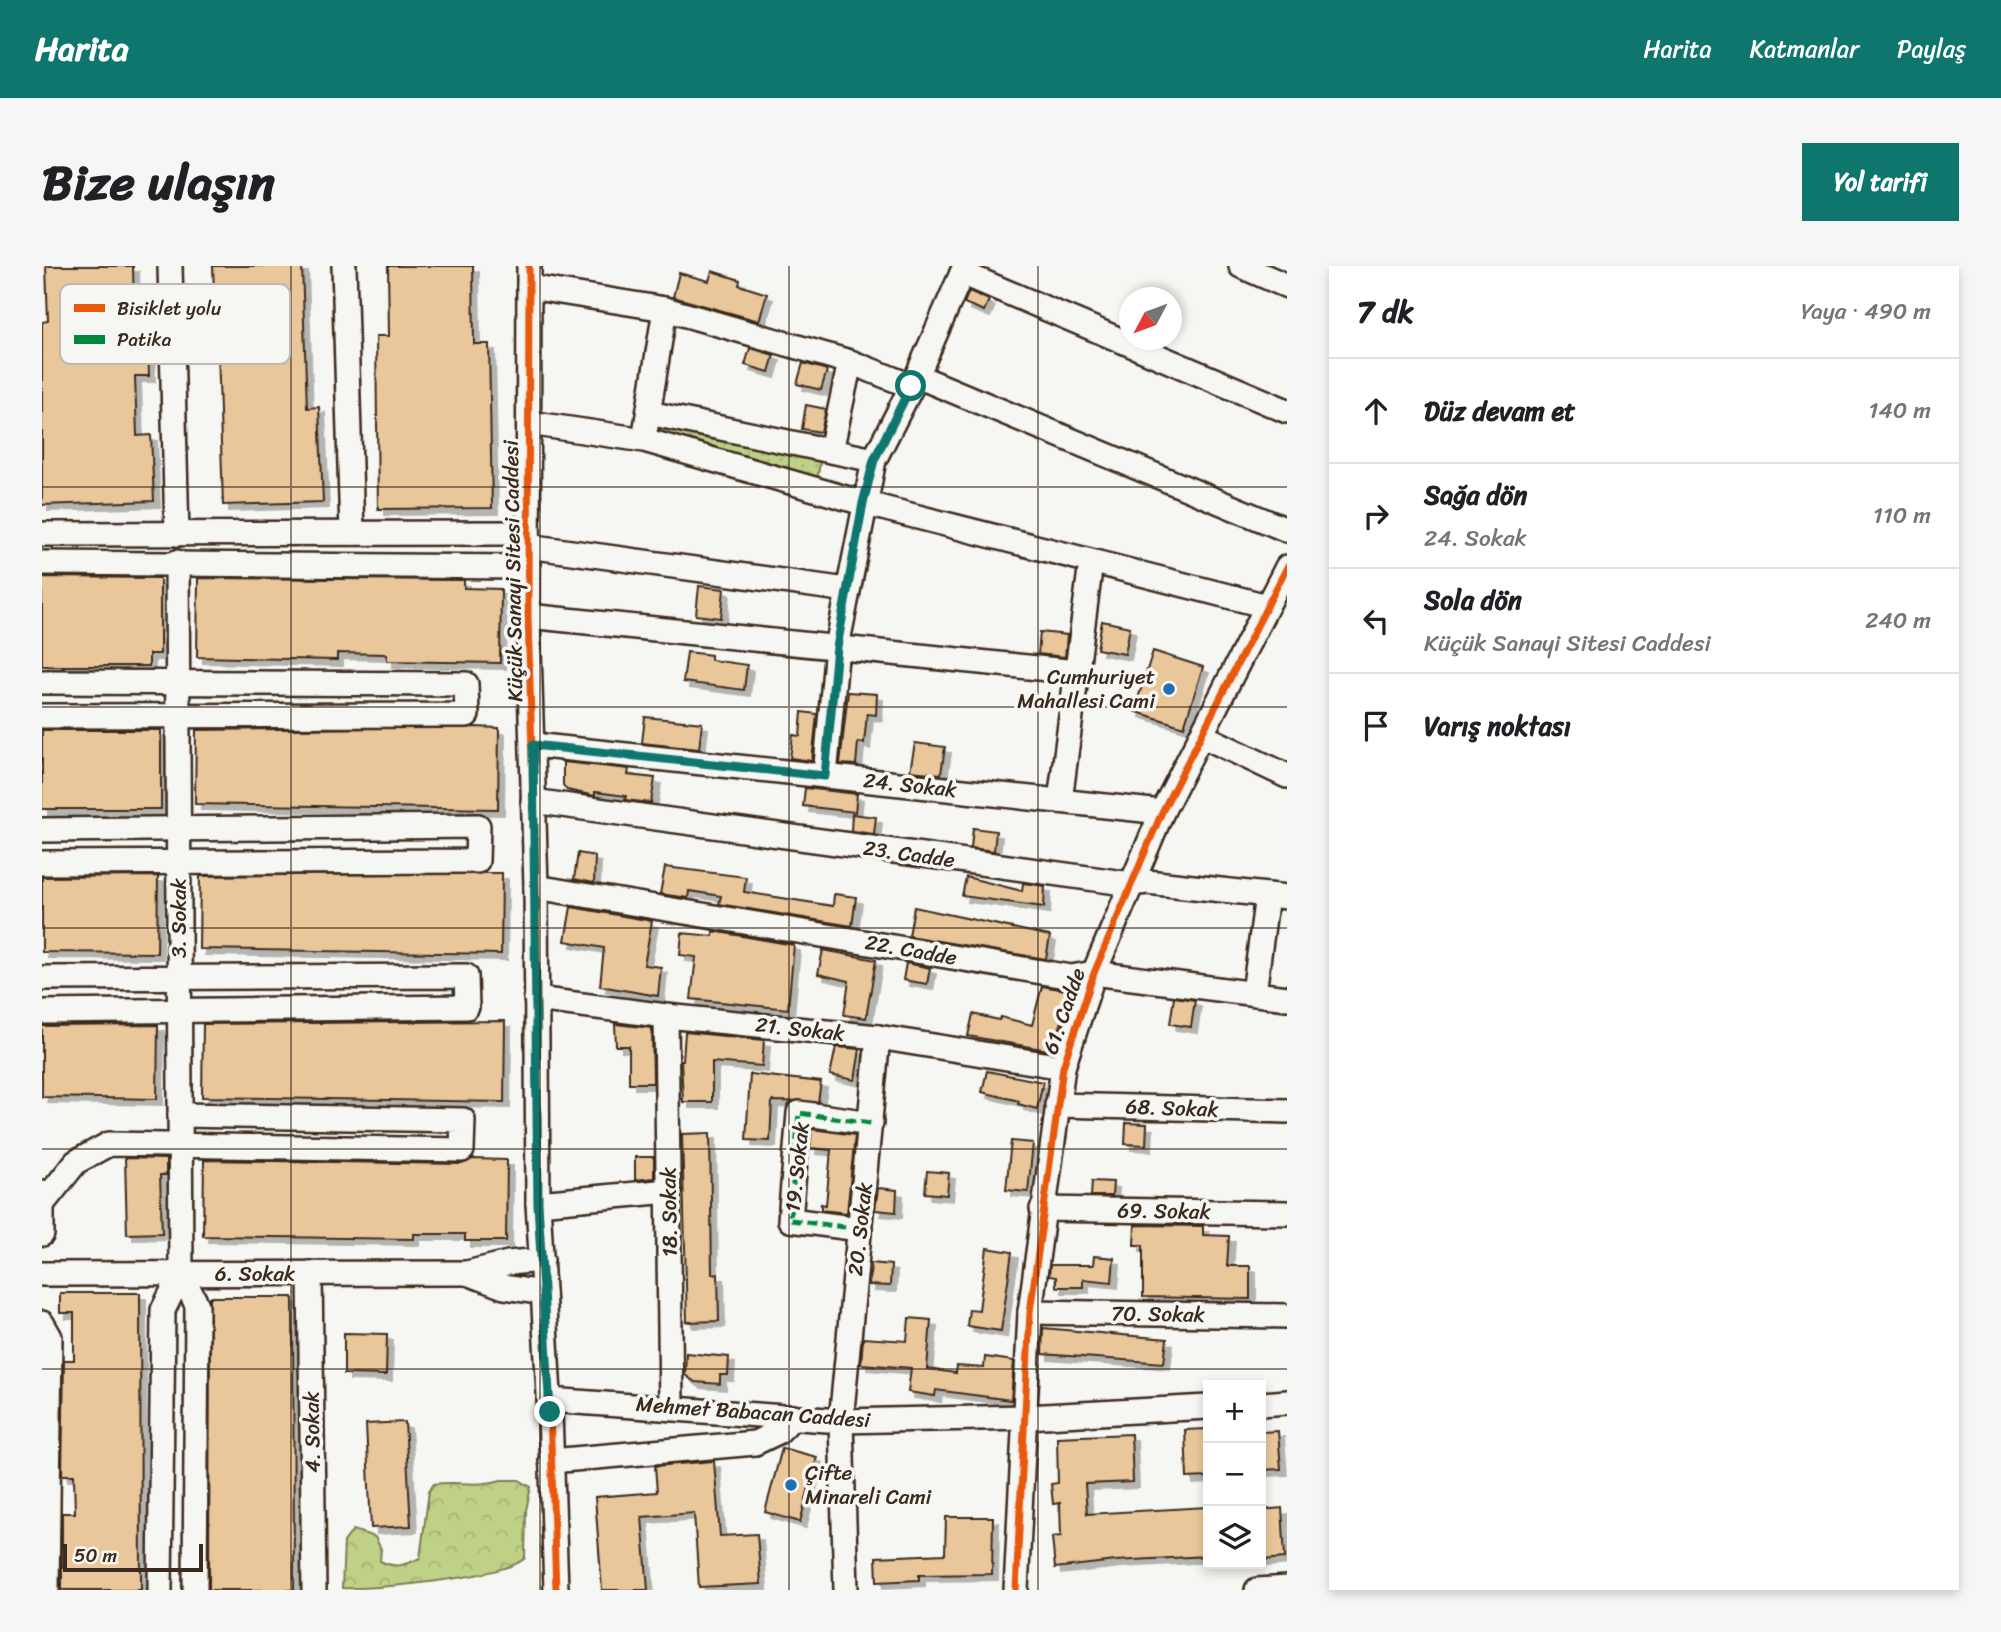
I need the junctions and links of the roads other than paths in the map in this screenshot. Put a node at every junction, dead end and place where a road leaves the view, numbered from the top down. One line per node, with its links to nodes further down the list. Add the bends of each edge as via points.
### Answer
1 (170, 266): 6 (street)
2 (344, 266): 20 (street)
3 (1241, 266): 7 (street)
4 (963, 269): 11 (street); 12 (street)
5 (529, 276): 8 (street); 14 (street, Küçük Sanayi Sitesi Caddesi)
6 (170, 284)
7 (1287, 286)
8 (665, 309): 9 (street); 13 (street)
9 (850, 362): 11 (street); 16 (street)
10 (173, 364): 22 (street)
11 (914, 381): 17 (street); 19 (street)
12 (1287, 411)
13 (649, 412): 15 (street); 16 (street)
14 (529, 422): 15 (street); 23 (street, Küçük Sanayi Sitesi Caddesi)
15 (644, 440): 18 (street)
16 (831, 451): 17 (street)
17 (874, 460): 18 (street)
18 (863, 503): 25 (street); 28 (street)
19 (1287, 530)
20 (352, 533): 22 (street); 23 (street)
21 (42, 534): 22 (street)
22 (177, 534)
23 (528, 548): 24 (street); 28 (street); 30 (street, Küçük Sanayi Sitesi Caddesi)
24 (177, 562): 26 (street); 34 (street, 3. Sokak)
25 (1091, 562): 29 (street); 32 (street)
26 (42, 563)
27 (1287, 567): 29 (street, 61. Cadde)
28 (847, 590): 31 (street)
29 (1267, 606): 37 (street, 61. Cadde)
30 (528, 616): 31 (street); 38 (street, Küçük Sanayi Sitesi Caddesi)
31 (837, 647): 32 (street); 39 (street)
32 (1077, 672): 42 (street)
33 (42, 682): 34 (street)
34 (178, 682): 36 (street, 3. Sokak); 36 (street, via 466,684 467,715)
35 (42, 716): 36 (street)
36 (178, 716): 44 (street, 3. Sokak)
37 (1201, 735): 40 (street); 43 (street, 61. Cadde)
38 (533, 745): 39 (street, 24. Sokak); 41 (street, Küçük Sanayi Sitesi Caddesi)
39 (825, 776): 42 (street, 24. Sokak)
40 (1287, 776)
41 (533, 800): 48 (street, 23. Cadde); 49 (street, Küçük Sanayi Sitesi Caddesi)
42 (1060, 801): 43 (street, 24. Sokak)
43 (1162, 811): 48 (street, 61. Cadde)
44 (178, 829): 45 (street); 46 (street, 3. Sokak); 46 (street, via 478,827 477,861)
45 (42, 830)
46 (178, 862): 47 (street); 52 (street, 3. Sokak)
47 (42, 863)
48 (1131, 884): 50 (street, 23. Cadde); 51 (street, 61. Cadde)
49 (536, 887): 51 (street, 22. Cadde, via 1071,977); 56 (street, Küçük Sanayi Sitesi Caddesi)
50 (1277, 896): 54 (street)
51 (1094, 973): 54 (street, 22. Cadde); 61 (street, 61. Cadde)
52 (179, 977): 53 (street); 57 (street, 3. Sokak); 57 (street, via 466,976 467,1007)
53 (42, 978)
54 (1254, 993): 55 (street, 22. Cadde)
55 (1287, 998)
56 (536, 999): 59 (street, 21. Sokak); 69 (street, Küçük Sanayi Sitesi Caddesi)
57 (179, 1010): 58 (street); 64 (street, 3. Sokak)
58 (42, 1012)
59 (666, 1016): 60 (street, 21. Sokak); 67 (street, 18. Sokak)
60 (878, 1037): 61 (street, 21. Sokak); 65 (street, 20. Sokak)
61 (1063, 1068): 62 (street, 61. Cadde)
62 (1057, 1105): 63 (street, 68. Sokak); 70 (street, 61. Cadde)
63 (1287, 1111)
64 (180, 1115): 66 (street, 3. Sokak); 66 (street, via 463,1120 462,1150)
65 (871, 1123): 72 (street, 20. Sokak); 72 (street, 19. Sokak, via 799,1113 790,1220)
66 (179, 1146): 68 (street, via 99,1147 76,1162); 75 (street, 3. Sokak)
67 (669, 1191): 69 (street); 86 (street, 18. Sokak)
68 (43, 1197): 73 (street)
69 (538, 1203): 74 (street, Küçük Sanayi Sitesi Caddesi)
70 (1042, 1209): 71 (street, 69. Sokak); 80 (street, 61. Cadde)
71 (1287, 1213)
72 (860, 1229): 90 (street, 20. Sokak)
73 (42, 1234)
74 (542, 1260): 77 (street); 79 (street, Küçük Sanayi Sitesi Caddesi)
75 (181, 1273): 76 (street, 6. Sokak); 78 (street, 6. Sokak); 94 (street, 3. Sokak, via 163,1310); 95 (street, 3. Sokak, via 197,1305)
76 (310, 1273): 77 (street, 6. Sokak); 96 (street, 4. Sokak)
77 (467, 1273): 79 (street, via 504,1287)
78 (42, 1274)
79 (543, 1293): 83 (street, Küçük Sanayi Sitesi Caddesi)
80 (1030, 1311): 81 (street, 70. Sokak); 89 (street, 61. Cadde)
81 (1287, 1316)
82 (42, 1323): 93 (street, via 50,1337)
83 (549, 1400): 86 (street, Mehmet Babacan Caddesi); 91 (street, Küçük Sanayi Sitesi Caddesi)
84 (1287, 1402): 85 (street)
85 (1266, 1404)
86 (671, 1407): 88 (street, Mehmet Babacan Caddesi)
87 (1203, 1407): 89 (street, Mehmet Babacan Caddesi)
88 (793, 1417): 90 (street, Mehmet Babacan Caddesi); 91 (street, via 778,1432 755,1443)
89 (1026, 1417): 90 (street, Mehmet Babacan Caddesi); 99 (street, 61. Cadde)
90 (841, 1421): 98 (street, 20. Sokak)
91 (551, 1461): 97 (street, Küçük Sanayi Sitesi Caddesi)
92 (1287, 1588): 100 (street)
93 (47, 1590)
94 (160, 1590)
95 (195, 1590)
96 (314, 1590)
97 (556, 1590)
98 (846, 1590)
99 (1016, 1590)
100 (1257, 1590)

